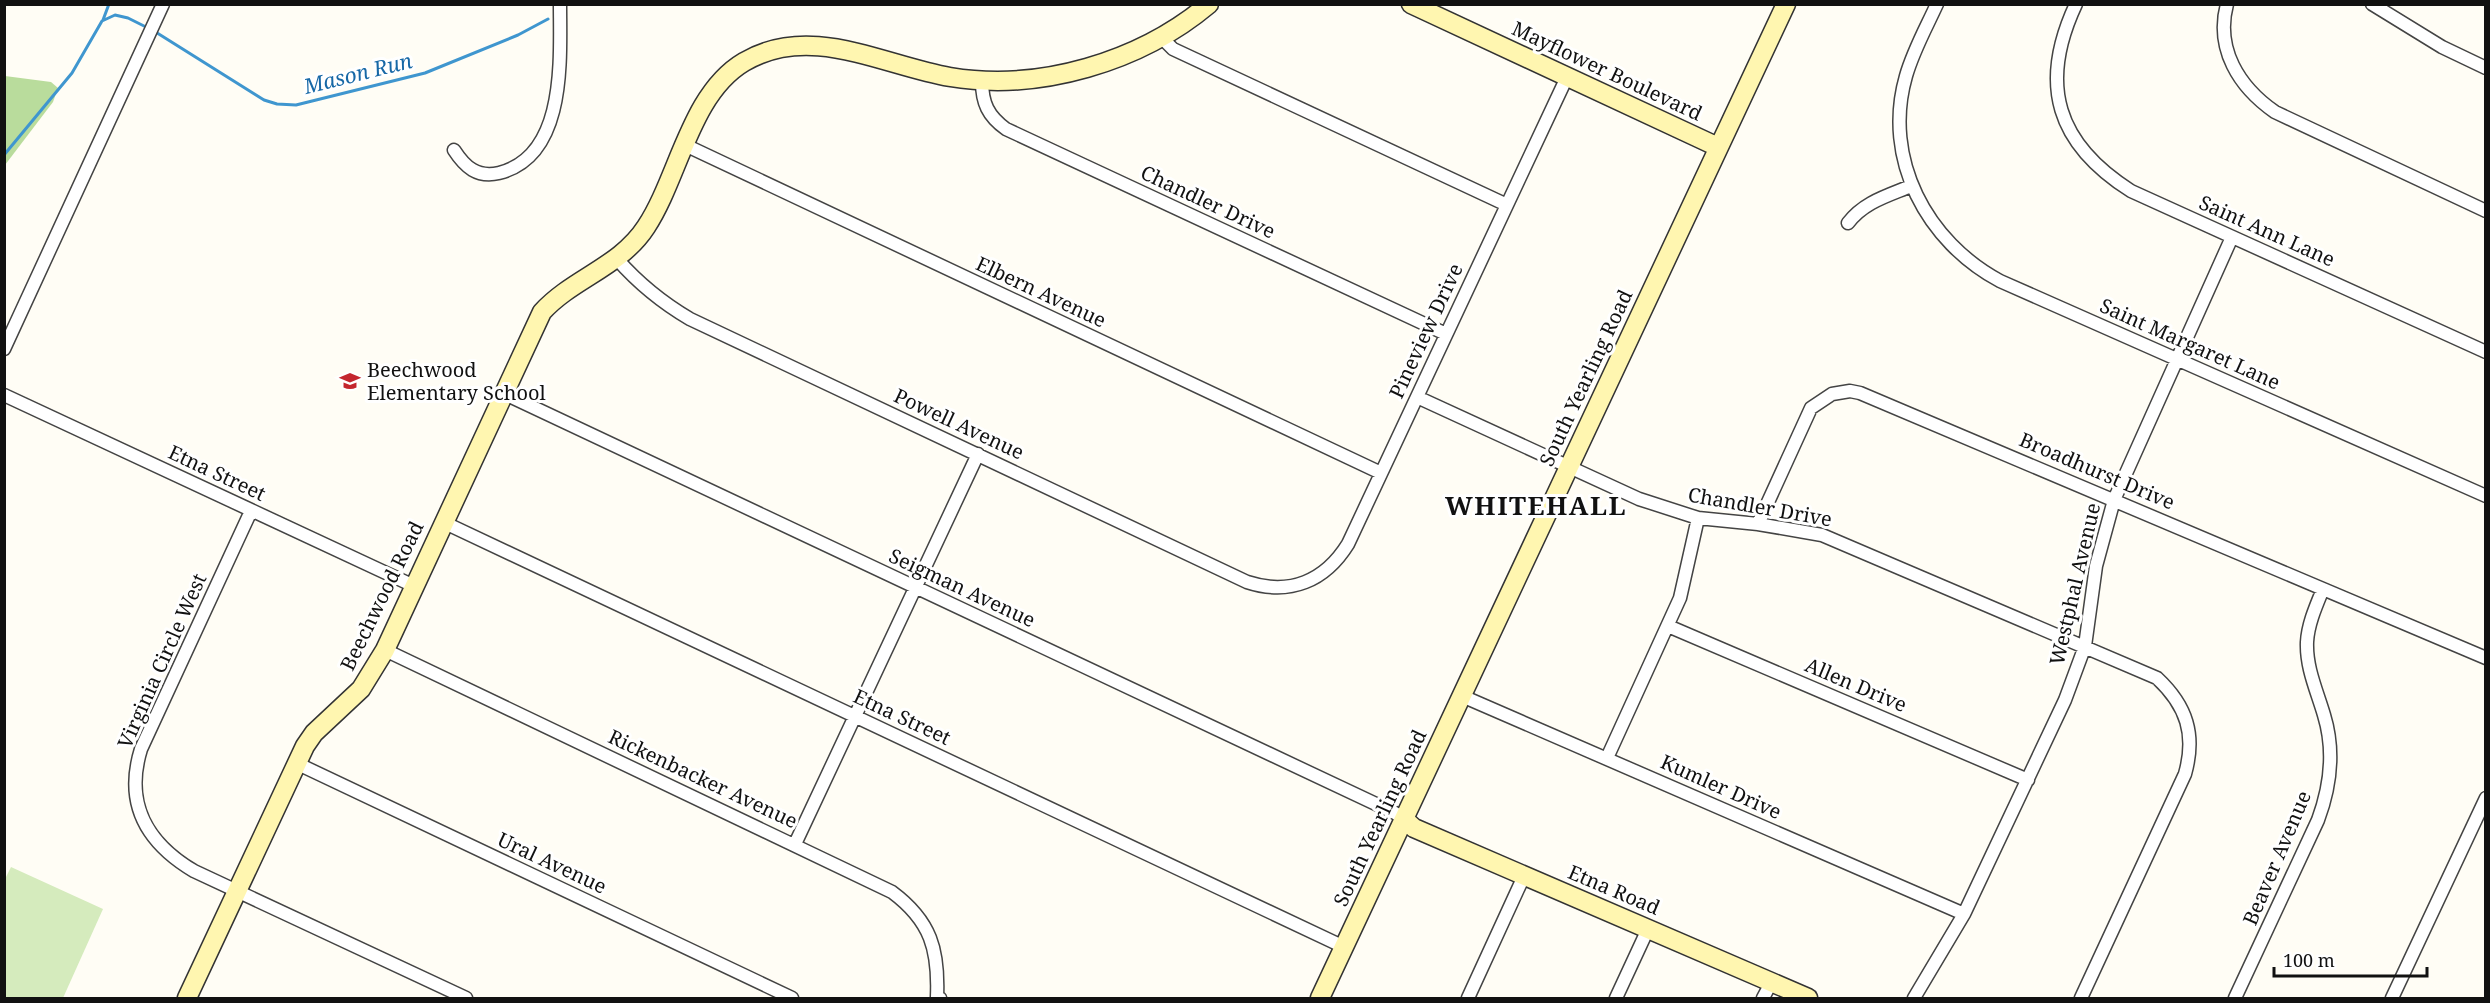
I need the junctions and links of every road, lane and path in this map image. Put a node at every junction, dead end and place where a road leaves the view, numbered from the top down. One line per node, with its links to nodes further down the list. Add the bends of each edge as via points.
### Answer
1 (163, 4): 24 (street)
2 (560, 4): 16 (street, via 555,103 538,146 516,166 493,174 465,166)
3 (1209, 4): 10 (street)
4 (1411, 4): 12 (street, Mayflower Boulevard)
5 (1786, 4): 15 (street, South Yearling Road)
6 (1937, 4): 17 (street, Saint Margaret Lane, via 1914,53 1901,98 1900,136)
7 (2076, 4): 21 (street, Saint Ann Lane, via 2060,44 2056,67 2061,111 2088,158 2131,191)
8 (2227, 4): 19 (street, via 2223,25 2227,50 2237,76 2259,101)
9 (2372, 4): 11 (street, via 2442,47)
10 (1162, 38): 13 (street, via 1088,67 1053,75); 18 (street, via 1173,49)
11 (2486, 68)
12 (1567, 77): 15 (street, Mayflower Boulevard); 18 (street, Pineview Drive)
13 (982, 81): 14 (street, via 916,70 824,45 791,45 746,61 724,78); 23 (street, Chandler Drive, via 989,115 1006,129)
14 (685, 145): 22 (street, via 646,226); 32 (street, Elbern Avenue)
15 (1718, 147): 31 (street, South Yearling Road)
16 (454, 150)
17 (1911, 186): 20 (street, via 1870,202); 26 (street, Saint Margaret Lane, via 1938,232 1982,272)
18 (1507, 205): 23 (street, Pineview Drive)
19 (2486, 211)
20 (1848, 223)
21 (2232, 237): 25 (street, Saint Ann Lane); 26 (street, Westphal Avenue)
22 (617, 259): 27 (street, via 556,297 542,312); 30 (street, Powell Avenue, via 660,302 690,319)
23 (1446, 334): 29 (street, Pineview Drive)
24 (4, 349)
25 (2486, 351)
26 (2176, 359): 33 (street, Saint Margaret Lane); 34 (street, Westphal Avenue)
27 (503, 393): 37 (street, Beechwood Road); 41 (street, Seigman Avenue)
28 (4, 395): 35 (street, Etna Street)
29 (1417, 397): 31 (street, Chandler Drive); 32 (street, Pineview Drive)
30 (978, 454): 39 (street, Powell Avenue, via 1248,582 1274,589); 41 (street)
31 (1569, 469): 36 (street, Chandler Drive, via 1639,500); 47 (street, South Yearling Road)
32 (1381, 473): 39 (street, Pineview Drive, via 1340,557 1329,569)
33 (2486, 496)
34 (2114, 500): 38 (street, Broadhurst Drive, via 1850,391 1832,394 1811,408); 42 (street, Broadhurst Drive); 44 (street, Westphal Avenue, via 2099,555)
35 (251, 511): 40 (street, Etna Street); 56 (street, Virginia Circle West, via 146,738 136,770 137,804 157,844 182,864)
36 (1698, 518): 38 (street, Chandler Drive); 43 (street, via 1687,573)
37 (443, 522): 40 (street, Beechwood Road); 48 (street, Etna Street)
38 (1758, 524): 44 (street, Chandler Drive, via 1798,530 1851,546)
39 (1300, 585)
40 (414, 586): 45 (street, Beechwood Road)
41 (916, 587): 48 (street); 53 (street, Seigman Avenue)
42 (2323, 589): 46 (street, Broadhurst Drive); 71 (street, Beaver Avenue, via 2307,643 2312,681 2330,737 2328,789 2318,820)
43 (1668, 626): 49 (street); 51 (street, Allen Drive)
44 (2085, 646): 51 (street, Westphal Avenue); 70 (street, Chandler Drive, via 2157,678 2185,712 2191,743 2185,774)
45 (384, 650): 50 (street, Beechwood Road, via 361,689 314,734); 54 (street, Rickenbacker Avenue)
46 (2486, 658)
47 (1462, 696): 49 (street, Kumler Drive); 53 (street, South Yearling Road)
48 (856, 717): 54 (street); 59 (street, Etna Street)
49 (1607, 758): 57 (street, Kumler Drive)
50 (296, 763): 56 (street, Beechwood Road); 64 (street, Ural Avenue)
51 (2028, 780): 57 (street, Westphal Avenue)
52 (2486, 798): 72 (street)
53 (1404, 819): 55 (street, Etna Road, via 1414,828); 59 (street, South Yearling Road)
54 (795, 844): 61 (street, Rickenbacker Avenue, via 886,888 915,912 935,952)
55 (1524, 876): 58 (street, Etna Road); 66 (street)
56 (236, 891): 62 (street, Beechwood Road); 63 (street, Virginia Circle West)
57 (1964, 914): 69 (street, Westphal Avenue)
58 (1648, 929): 60 (street, Etna Road); 67 (street)
59 (1344, 947): 65 (street, South Yearling Road)
60 (1767, 991): 68 (street, Etna Road)
61 (938, 998)
62 (187, 999)
63 (466, 999)
64 (792, 999)
65 (1320, 999)
66 (1468, 999)
67 (1616, 999)
68 (1808, 999)
69 (1914, 999)
70 (2080, 999)
71 (2235, 999)
72 (2392, 999)

